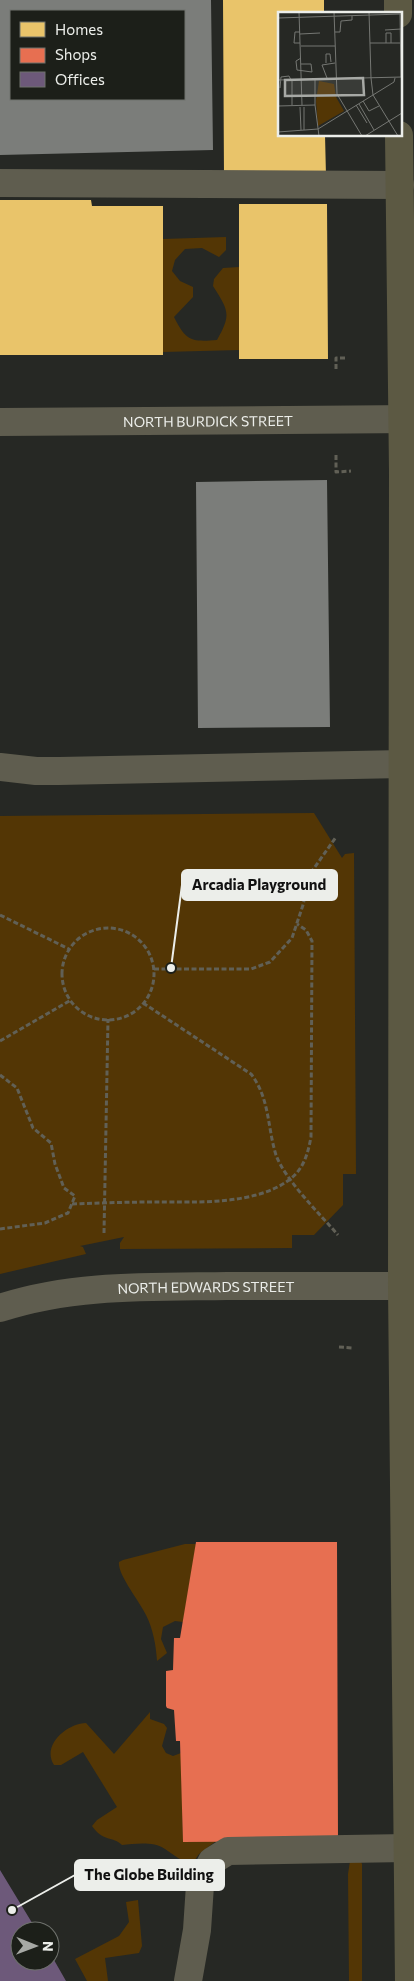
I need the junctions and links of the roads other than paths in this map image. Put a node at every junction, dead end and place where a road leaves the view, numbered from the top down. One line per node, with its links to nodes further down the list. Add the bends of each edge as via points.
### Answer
1 (403, 159): 2 (street); 3 (main road)
2 (0, 183)
3 (408, 419): 4 (street, NORTH BURDICK STREET); 5 (main road)
4 (0, 422)
5 (408, 673): 6 (main road)
6 (403, 764): 7 (street, via 59,771); 8 (main road)
7 (0, 767)
8 (408, 1077): 9 (main road)
9 (408, 1286): 10 (street, NORTH EDWARDS STREET, via 130,1287 66,1293); 11 (main road)
10 (0, 1308)
11 (407, 1848): 12 (street, via 228,1851 212,1861 200,1885 197,1930); 13 (main road)
12 (188, 1981)
13 (408, 1981)

